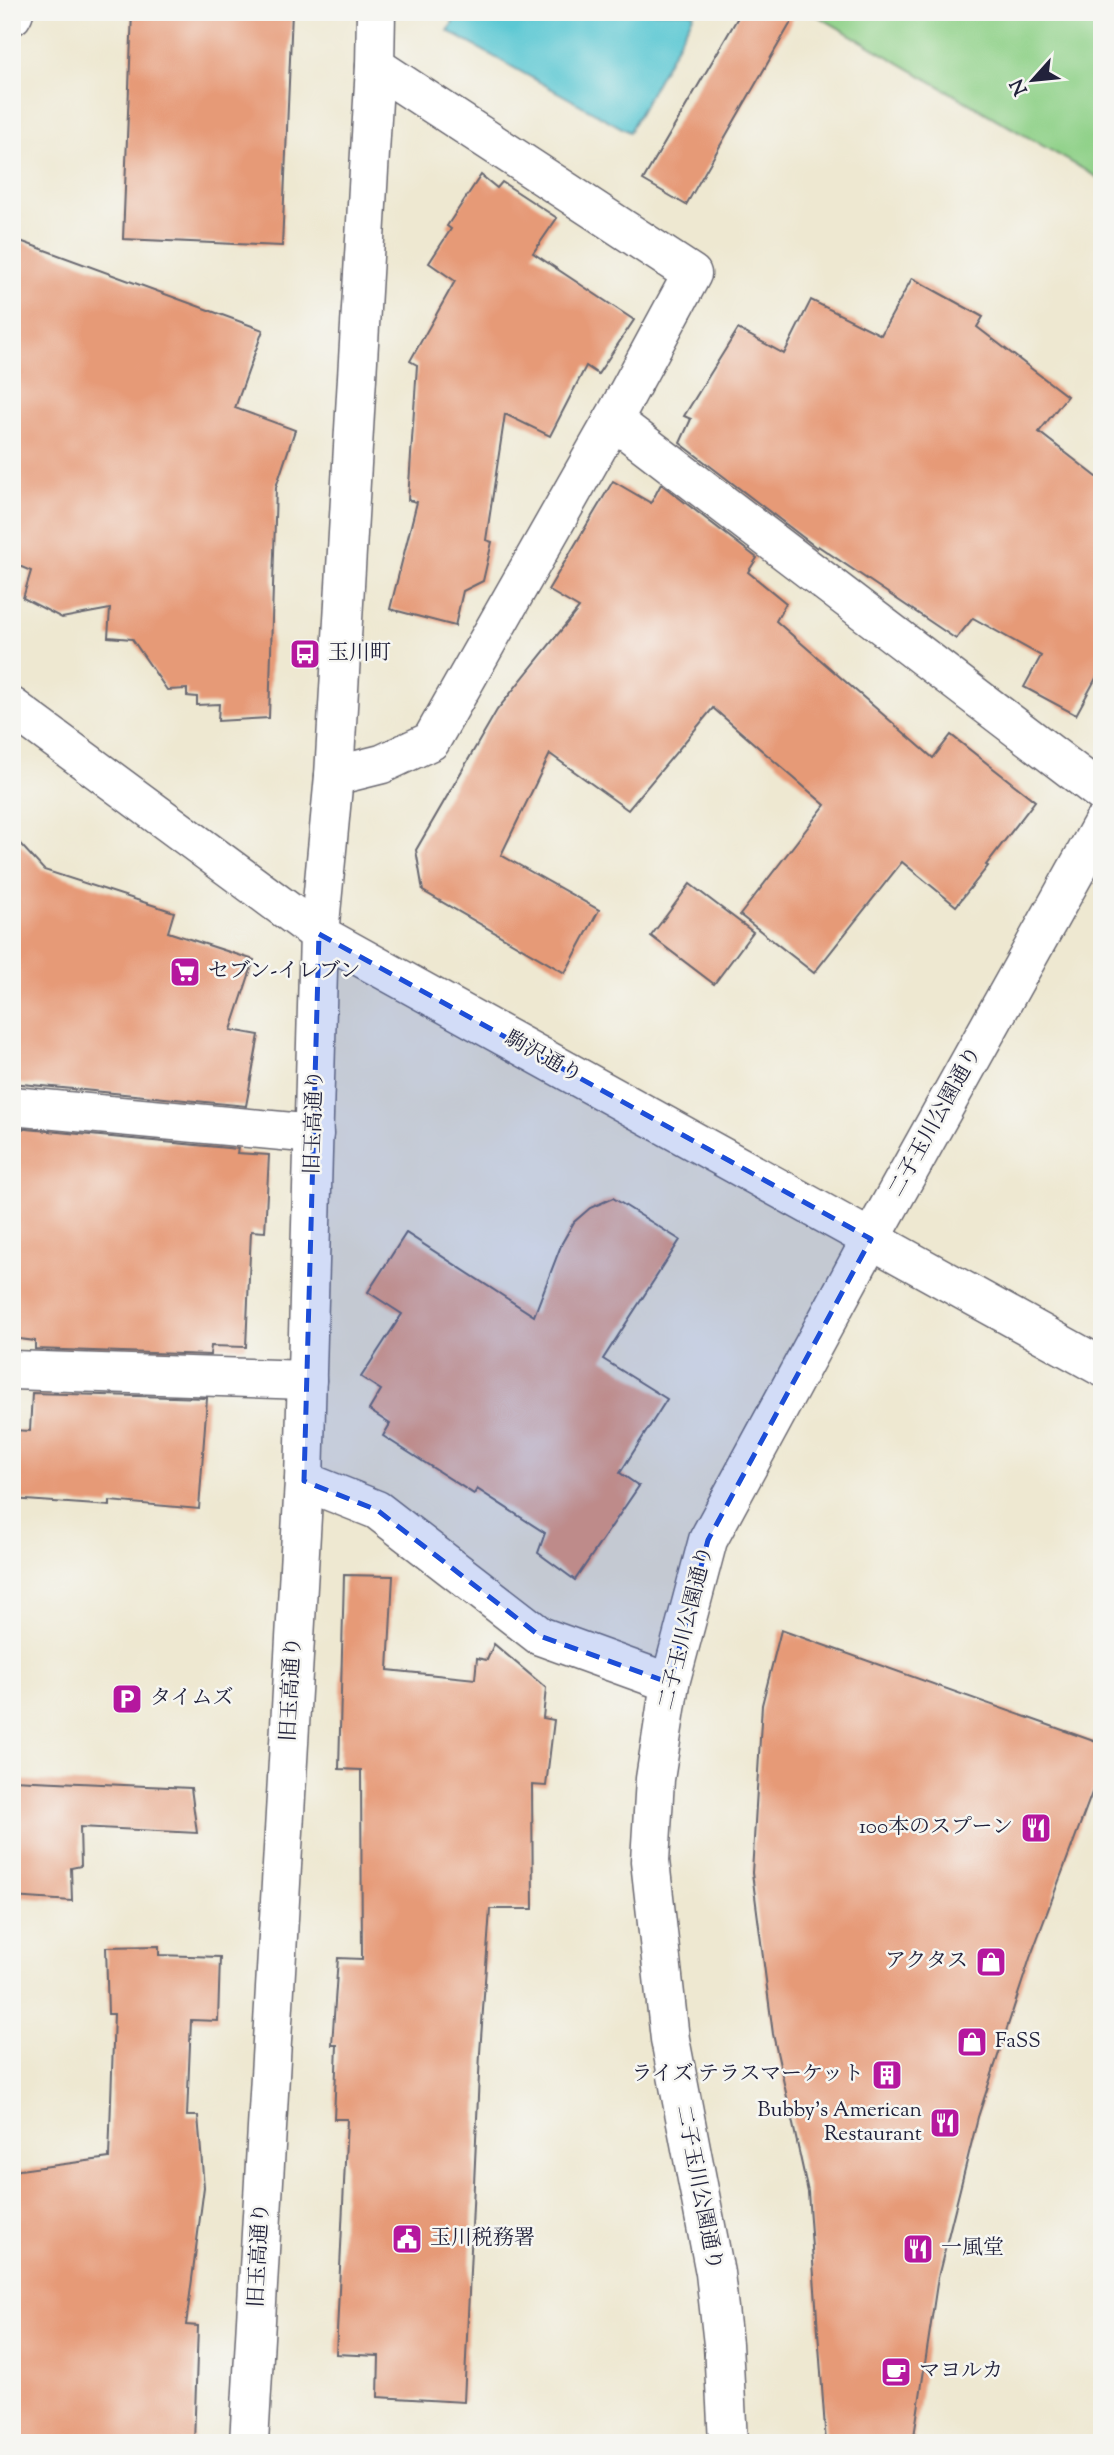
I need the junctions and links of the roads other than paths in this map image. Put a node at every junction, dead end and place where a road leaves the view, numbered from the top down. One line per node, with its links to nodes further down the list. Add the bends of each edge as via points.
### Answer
1 (376, 12): 2 (street, 旧玉高通り)
2 (375, 66): 3 (street, via 692,274); 5 (street, 旧玉高通り)
3 (613, 420): 5 (street, via 431,741 382,764); 6 (street)
4 (12, 707): 8 (street, 駒沢通り)
5 (334, 776): 8 (street, 旧玉高通り)
6 (1102, 793)
7 (1102, 824): 11 (street, 二子玉川公園通り)
8 (319, 934): 10 (street, 旧玉高通り); 11 (street, 駒沢通り)
9 (12, 1106): 10 (street)
10 (314, 1134): 14 (street, 旧玉高通り)
11 (871, 1239): 12 (street, 駒沢通り); 16 (street, 二子玉川公園通り, via 708,1539)
12 (1102, 1367)
13 (12, 1370): 14 (street)
14 (307, 1380): 15 (street, 旧玉高通り)
15 (303, 1481): 16 (street, via 377,1510 540,1636); 17 (street, 旧玉高通り)
16 (670, 1683): 18 (street, 二子玉川公園通り, via 655,1779 650,1861 670,2039 715,2273)
17 (249, 2443)
18 (728, 2443)

